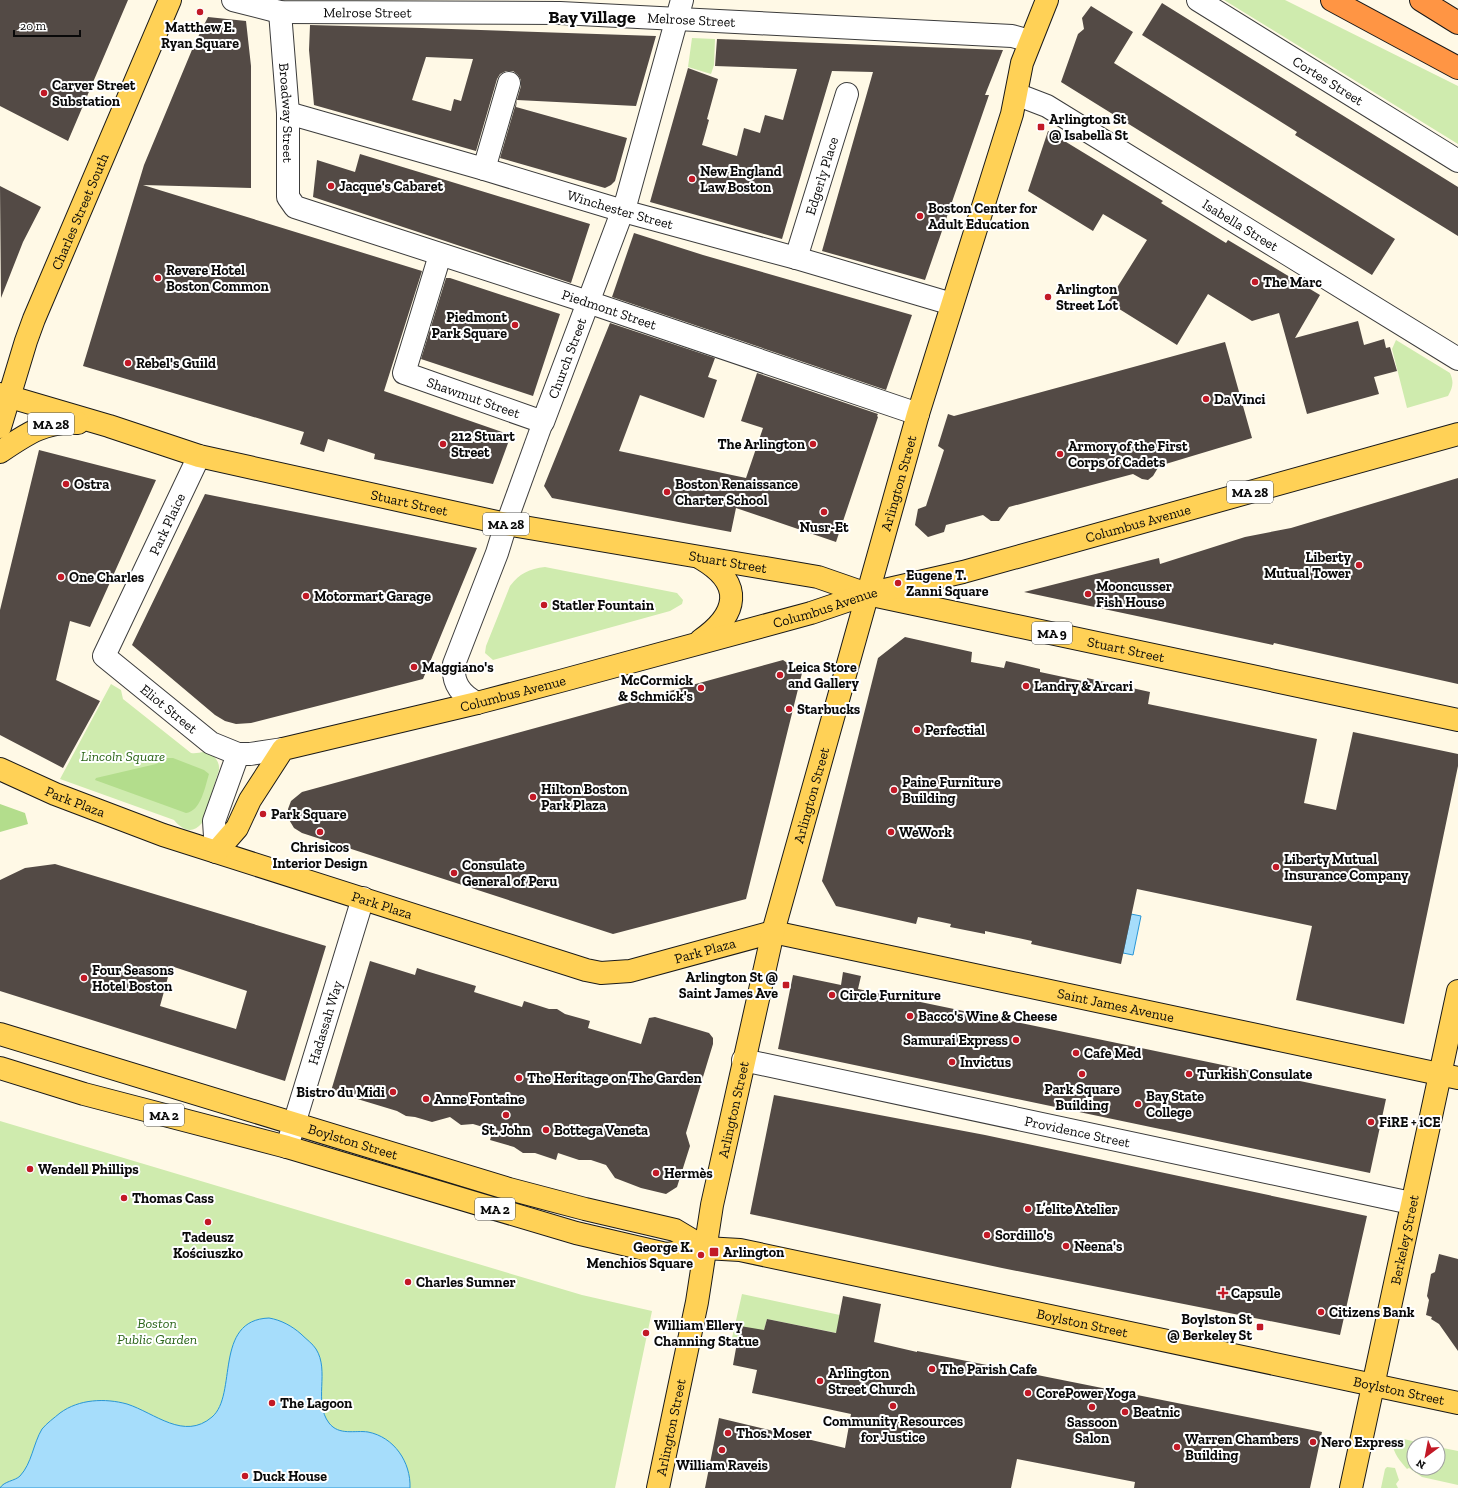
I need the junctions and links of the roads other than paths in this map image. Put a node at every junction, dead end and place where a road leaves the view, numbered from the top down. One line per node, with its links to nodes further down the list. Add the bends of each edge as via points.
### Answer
1 (170, 0): 25 (main road, Charles Street South)
2 (234, 0): 8 (street, Melrose Street)
3 (1198, 0): 16 (street, Cortes Street)
4 (1332, 0): 11 (highway)
5 (1422, 0): 9 (highway)
6 (1045, 8): 10 (main road, Arlington Street); 14 (main road, Arlington Street, via 1034,67)
7 (679, 10): 8 (street, Melrose Street, via 560,13); 10 (street, Melrose Street, via 1012,36); 19 (street, Church Street)
8 (280, 12): 15 (street, Broadway Street)
9 (1458, 23)
10 (1030, 41): 14 (main road, Arlington Street, via 1022,63)
11 (1458, 68)
12 (509, 83): 17 (street)
13 (848, 94): 21 (street, Edgerly Place)
14 (1016, 105): 23 (main road, Arlington Street); 24 (street, Isabella Street, via 1047,106)
15 (288, 113): 17 (street, Winchester Street); 18 (street, Broadway Street, via 288,197)
16 (1458, 161)
17 (484, 169): 19 (street, Winchester Street)
18 (300, 210): 20 (street, Piedmont Street)
19 (623, 211): 21 (street, Winchester Street); 22 (street, Church Street)
20 (440, 255): 22 (street, Piedmont Street); 27 (street, Shawmut Street, via 404,374)
21 (796, 258): 23 (street, Winchester Street)
22 (588, 302): 26 (street, Piedmont Street); 27 (street, Church Street)
23 (952, 304): 26 (main road, Arlington Street)
24 (1458, 359)
25 (4, 396): 28 (main road, Stuart Street); 29 (main road, Charles Street South)
26 (918, 414): 35 (main road, Arlington Street)
27 (542, 422): 33 (street, Church Street)
28 (109, 426): 31 (main road, MA 28, via 74,422 50,424 31,432); 32 (main road, Stuart Street / MA 28)
29 (0, 427)
30 (1458, 434): 35 (main road, Columbus Avenue / MA 28, via 963,572)
31 (0, 452)
32 (199, 456): 33 (main road, Stuart Street / MA 28); 37 (street, Park Plaice)
33 (506, 524): 34 (main road, Stuart Street / MA 28); 38 (street, Church Street, via 454,664 453,675 456,684 469,699)
34 (699, 557): 35 (main road, Stuart Street / MA 28, via 818,577); 36 (main road, via 725,577 730,586 731,597 729,609 720,624)
35 (867, 594): 36 (main road, Columbus Avenue, via 811,613); 39 (main road, Stuart Street / MA 9); 45 (main road, Arlington Street)
36 (699, 642): 38 (main road, Columbus Avenue)
37 (104, 656): 41 (street, Eliot Street, via 211,743)
38 (477, 703): 40 (main road, Columbus Avenue)
39 (1458, 720)
40 (283, 749): 41 (street, Columbus Avenue); 43 (main road, via 250,800 237,828)
41 (238, 754): 43 (street, via 214,821)
42 (0, 769): 43 (main road, Park Plaza, via 80,804)
43 (216, 852): 44 (main road, Park Plaza)
44 (363, 898): 45 (main road, Park Plaza, via 601,973 630,971); 51 (street, Hadassah Way)
45 (773, 932): 48 (main road, Arlington Street); 50 (main road, Saint James Avenue)
46 (1458, 991): 50 (main road, Berkeley Street)
47 (0, 1034): 51 (main road, Boylston Street)
48 (743, 1060): 53 (street, Providence Street); 55 (main road, Arlington Street)
49 (0, 1068): 52 (main road, Boylston Street / MA 2, via 84,1094)
50 (1449, 1076): 53 (main road, Berkeley Street)
51 (295, 1123): 52 (street, Hadassah Way); 54 (main road, Boylston Street, via 509,1188)
52 (287, 1147): 56 (main road, Boylston Street / MA 2, via 576,1234)
53 (1411, 1203): 57 (main road, Berkeley Street)
54 (647, 1223): 55 (main road, Boylston Street, via 676,1230); 56 (main road)
55 (705, 1248): 56 (main road, Boylston Street / MA 2, via 666,1254); 57 (main road, Boylston Street, via 740,1250); 59 (main road, Arlington Street, via 696,1309)
56 (641, 1249)
57 (1374, 1385): 58 (main road, Boylston Street); 60 (main road, Berkeley Street)
58 (1458, 1402)
59 (658, 1488)
60 (1351, 1488)

